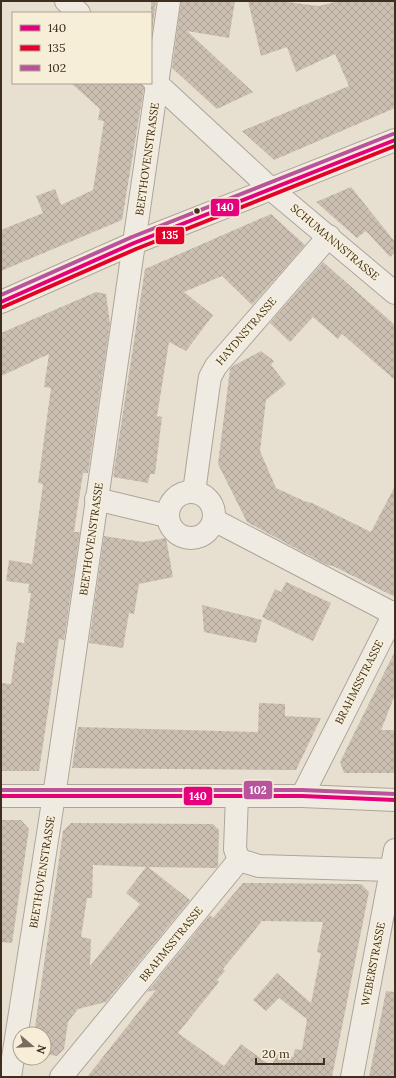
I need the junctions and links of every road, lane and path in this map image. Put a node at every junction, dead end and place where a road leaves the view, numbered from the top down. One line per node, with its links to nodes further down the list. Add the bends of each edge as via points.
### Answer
1 (66, 1): 3 (street)
2 (169, 1): 4 (street, BEETHOVENSTRASSE)
3 (78, 12)
4 (155, 81): 6 (street, SCHUMANNSTRASSE); 8 (street, BEETHOVENSTRASSE)
5 (395, 140): 6 (street)
6 (272, 189): 7 (street, SCHUMANNSTRASSE); 8 (street)
7 (329, 236): 9 (street, SCHUMANNSTRASSE); 11 (street, HAYDNSTRASSE, via 216,366 210,377)
8 (134, 243): 10 (street); 12 (street, BEETHOVENSTRASSE)
9 (395, 293)
10 (1, 302)
11 (194, 492): 13 (street, via 185,492 177,496 170,505); 14 (street, via 208,498 214,512)
12 (96, 499): 13 (street); 19 (street, BEETHOVENSTRASSE)
13 (167, 516): 14 (street, via 170,527 188,538 205,534)
14 (214, 520): 15 (street)
15 (394, 613): 18 (street, BRAHMSSTRASSE)
16 (1, 796): 19 (street)
17 (237, 796): 18 (street); 19 (street); 21 (street, via 235,849)
18 (302, 796): 20 (street)
19 (54, 797): 23 (street, BEETHOVENSTRASSE)
20 (395, 800)
21 (240, 860): 22 (street, via 259,866); 24 (street, BRAHMSSTRASSE)
22 (393, 860): 25 (street, WEBERSTRASSE)
23 (10, 1077)
24 (61, 1077)
25 (352, 1077)

